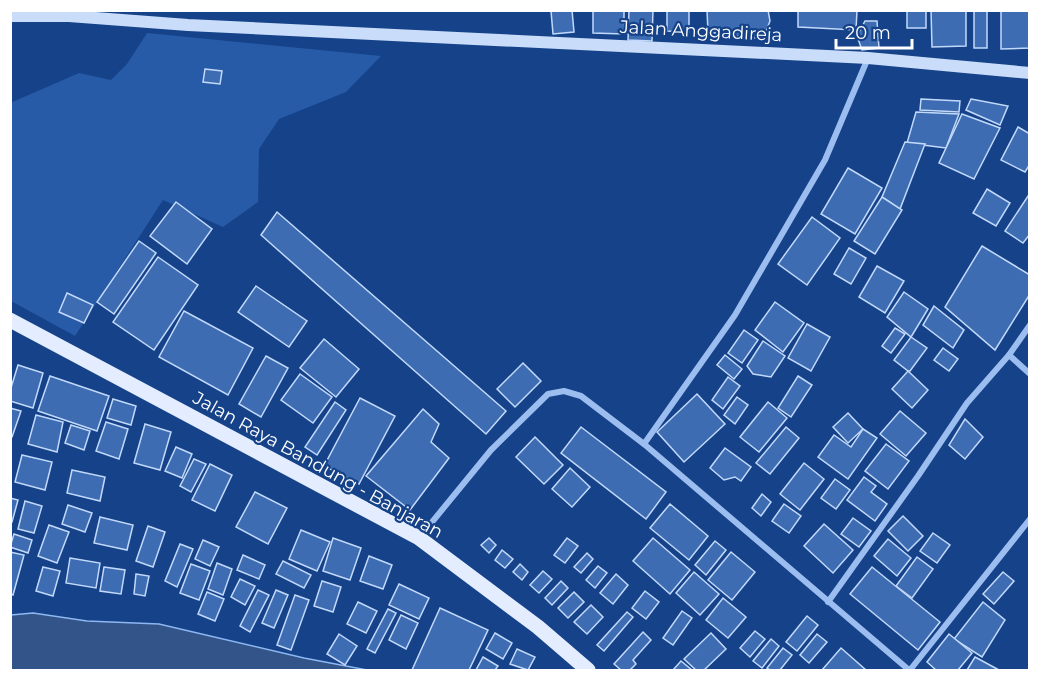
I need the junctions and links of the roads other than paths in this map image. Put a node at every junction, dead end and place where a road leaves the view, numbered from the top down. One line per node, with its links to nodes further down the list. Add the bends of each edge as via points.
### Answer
1 (85, 10): 3 (main road)
2 (10, 16): 3 (main road, Jalan Anggadireja)
3 (69, 16): 4 (main road, Jalan Anggadireja)
4 (868, 58): 5 (main road, Jalan Anggadireja); 10 (street, via 825,160 735,315)
5 (1029, 73)
6 (10, 320): 12 (main road, Jalan Raya Bandung - Banjaran)
7 (1029, 325): 8 (street)
8 (1009, 355): 9 (street); 13 (street, via 967,403)
9 (1029, 374)
10 (644, 444): 12 (street, via 581,396 564,391 548,393 491,450); 13 (street)
11 (1029, 519): 15 (street)
12 (419, 538): 14 (main road, Jalan Raya Bandung - Banjaran, via 538,627)
13 (828, 602): 15 (street)
14 (588, 670)
15 (910, 670)

